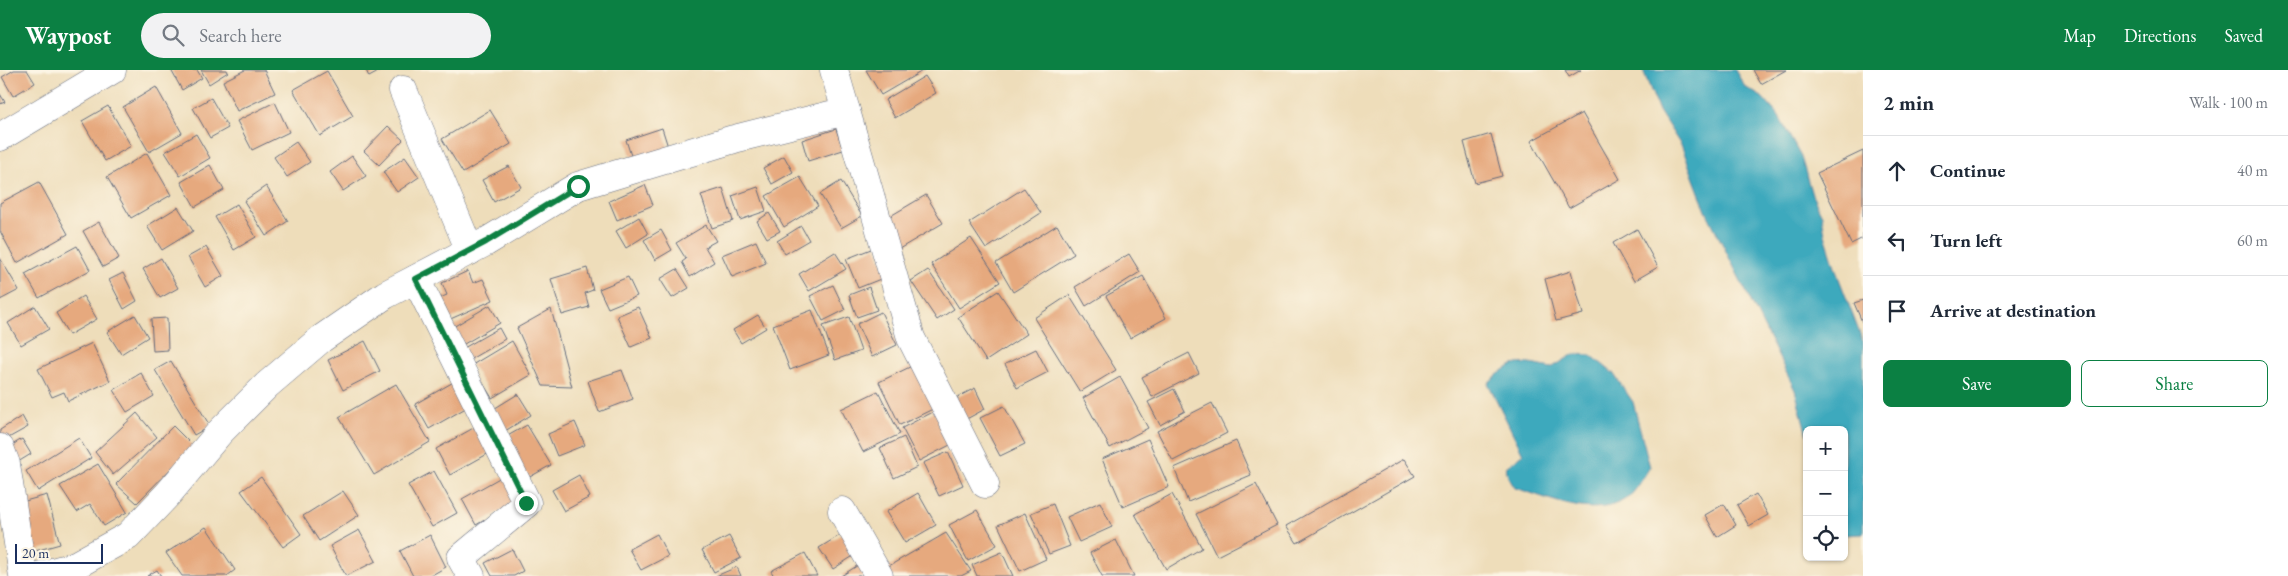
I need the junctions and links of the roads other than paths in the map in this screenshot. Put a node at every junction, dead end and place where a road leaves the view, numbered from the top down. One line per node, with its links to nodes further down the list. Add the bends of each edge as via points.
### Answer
1 (112, 70): 5 (street)
2 (834, 70): 4 (street)
3 (403, 90): 6 (street)
4 (846, 111): 6 (street, via 734,139 578,186); 9 (street, via 911,338)
5 (0, 137)
6 (470, 251): 7 (street)
7 (416, 279): 12 (street, via 385,295 321,339 267,385 220,432 128,536 74,566); 13 (street, via 526,503 461,558)
8 (0, 448): 11 (street, via 6,464)
9 (985, 484)
10 (842, 511): 14 (street)
11 (7, 512): 12 (street)
12 (28, 575)
13 (470, 576)
14 (879, 576)

